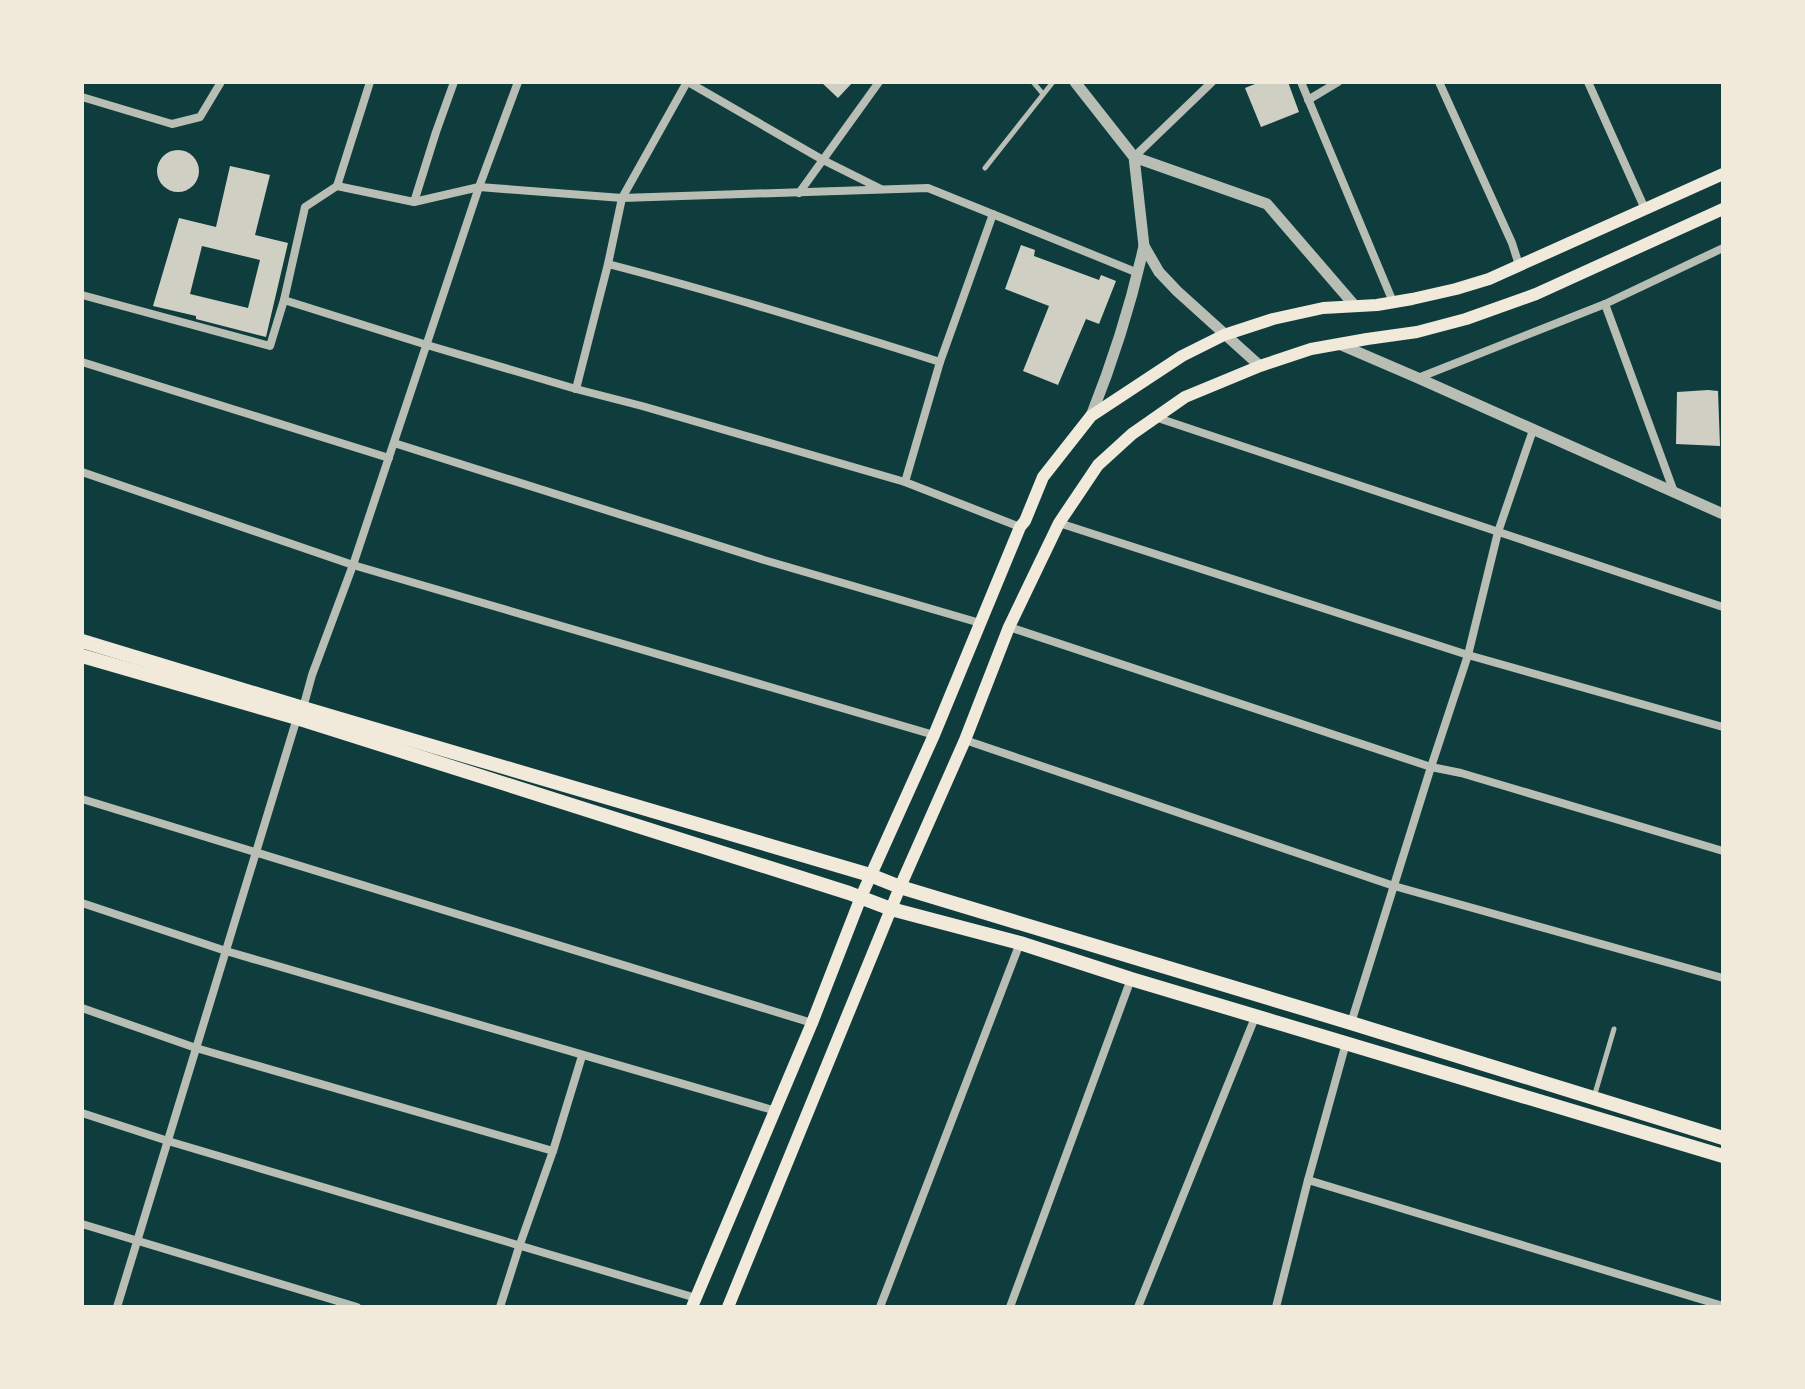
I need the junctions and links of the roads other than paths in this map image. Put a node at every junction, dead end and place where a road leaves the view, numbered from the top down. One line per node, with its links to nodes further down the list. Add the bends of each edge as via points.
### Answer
1 (221, 82): 16 (street, via 200,117 172,124)
2 (370, 82): 22 (street)
3 (454, 82): 27 (street)
4 (518, 82): 23 (street)
5 (688, 82): 19 (street); 26 (street)
6 (879, 82): 19 (street)
7 (1033, 82): 15 (lane)
8 (1053, 82): 15 (lane)
9 (1075, 82): 18 (street)
10 (1212, 82): 18 (street)
11 (1301, 82): 17 (street)
12 (1338, 82): 17 (street)
13 (1439, 82): 34 (street)
14 (1588, 82): 28 (street)
15 (1043, 94): 20 (lane)
16 (82, 97)
17 (1308, 100): 38 (street)
18 (1134, 157): 31 (street); 40 (street, via 1267,204)
19 (823, 160): 24 (street); 25 (street)
20 (985, 168)
21 (1723, 174): 28 (main road)
22 (337, 186): 27 (street); 37 (street, via 305,207)
23 (479, 187): 26 (street); 27 (street); 43 (street)
24 (882, 190): 25 (street); 30 (street, via 928,188)
25 (799, 193): 26 (street)
26 (622, 198): 33 (street)
27 (414, 202)
28 (1645, 209): 34 (main road)
29 (1723, 209): 42 (main road, via 1536,294 1466,319)
30 (993, 214): 35 (street); 45 (street)
31 (1144, 246): 35 (street); 41 (street, via 1159,272)
32 (1723, 248): 39 (street)
33 (608, 264): 45 (street); 48 (street)
34 (1519, 265): 38 (main road, via 1456,289)
35 (1138, 273): 49 (street)
36 (82, 295): 37 (street, via 270,346)
37 (284, 300): 43 (street)
38 (1393, 302): 40 (main road)
39 (1605, 304): 47 (street); 56 (street)
40 (1355, 306): 41 (main road, via 1273,319)
41 (1224, 335): 46 (street); 49 (main road)
42 (1339, 344): 46 (main road); 47 (street)
43 (427, 345): 48 (street); 52 (street)
44 (82, 362): 53 (street)
45 (940, 362): 55 (street)
46 (1260, 366): 50 (main road, via 1185,397)
47 (1418, 378): 51 (street)
48 (576, 389): 55 (street)
49 (1091, 416): 59 (main road, via 1043,477)
50 (1155, 417): 58 (main road, via 1098,465); 60 (street)
51 (1533, 430): 56 (street); 60 (street)
52 (394, 443): 53 (street); 63 (street)
53 (389, 458): 61 (street)
54 (82, 472): 61 (street)
55 (905, 482): 59 (street)
56 (1674, 492): 57 (street)
57 (1723, 514)
58 (1059, 523): 64 (main road); 66 (street)
59 (1020, 527): 63 (main road)
60 (1498, 532): 62 (street); 66 (street)
61 (353, 565): 68 (street); 70 (street)
62 (1723, 607)
63 (980, 623): 70 (main road)
64 (1009, 627): 71 (main road); 72 (street)
65 (82, 641): 68 (main road)
66 (1468, 655): 69 (street); 72 (street)
67 (82, 656): 68 (main road)
68 (300, 713): 75 (street); 76 (main road); 79 (main road)
69 (1723, 727)
70 (934, 735): 76 (main road)
71 (965, 740): 77 (street); 78 (main road)
72 (1431, 767): 74 (street); 77 (street)
73 (82, 799): 75 (street)
74 (1723, 851)
75 (255, 854): 83 (street); 88 (street)
76 (870, 875): 78 (main road); 79 (main road)
77 (1394, 886): 84 (street); 89 (street)
78 (900, 887): 81 (main road); 89 (main road)
79 (861, 897): 81 (main road); 88 (main road)
80 (82, 903): 83 (street)
81 (891, 909): 82 (main road); 111 (main road)
82 (1020, 943): 85 (main road); 112 (street)
83 (226, 951): 92 (street); 93 (street)
84 (1723, 978)
85 (1131, 979): 87 (main road); 113 (street)
86 (82, 1008): 92 (street)
87 (1256, 1015): 91 (main road); 114 (street)
88 (812, 1023): 95 (main road)
89 (1351, 1023): 94 (main road)
90 (1614, 1029): 94 (lane)
91 (1347, 1042): 100 (main road); 101 (street)
92 (196, 1048): 98 (street); 99 (street)
93 (582, 1056): 95 (street); 99 (street)
94 (1594, 1098): 97 (main road)
95 (776, 1111): 105 (main road)
96 (82, 1113): 98 (street)
97 (1723, 1138)
98 (168, 1141): 103 (street); 104 (street)
99 (553, 1151): 104 (street)
100 (1723, 1156)
101 (1308, 1180): 106 (street); 107 (street)
102 (82, 1224): 103 (street)
103 (137, 1241): 108 (street); 109 (street)
104 (519, 1247): 105 (street); 110 (street)
105 (694, 1303)
106 (1276, 1306): 115 (street)
107 (1723, 1306)
108 (117, 1307)
109 (357, 1307)
110 (500, 1307)
111 (728, 1307)
112 (880, 1307)
113 (1010, 1307)
114 (1138, 1307)
115 (1287, 1307)

